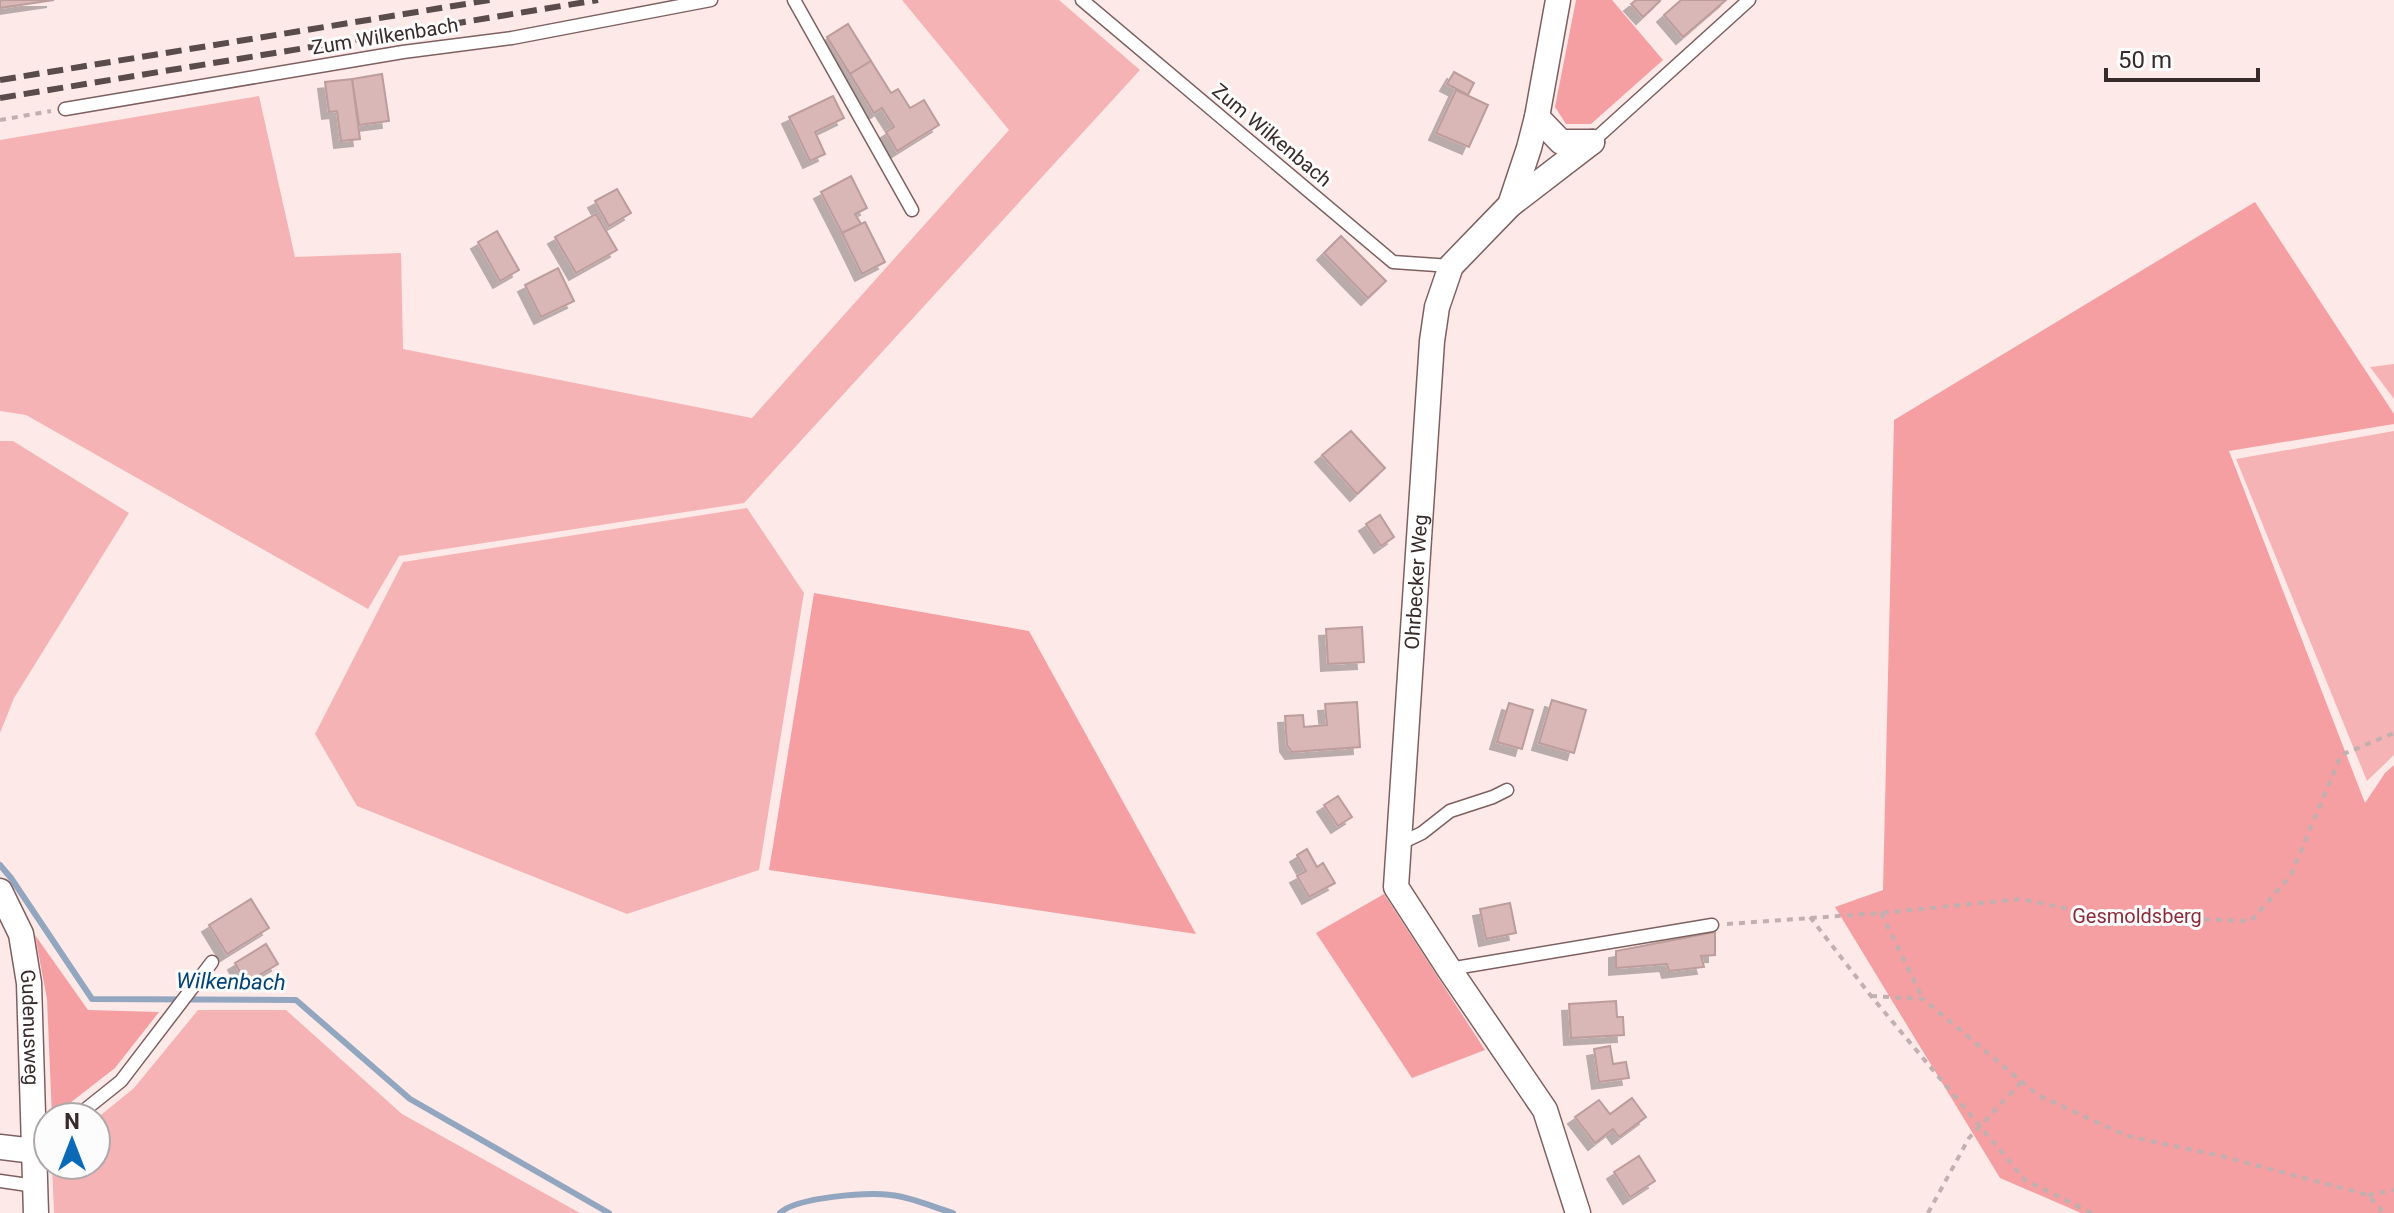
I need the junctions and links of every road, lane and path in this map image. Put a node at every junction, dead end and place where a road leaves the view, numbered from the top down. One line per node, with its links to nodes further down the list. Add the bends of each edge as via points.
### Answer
1 (711, 0): 6 (lane, Zum Wilkenbach, via 512,38)
2 (794, 0): 11 (lane)
3 (1082, 0): 12 (lane, Zum Wilkenbach, via 1393,262)
4 (1558, 0): 7 (street, Ohrbecker Weg)
5 (1749, 0): 9 (lane)
6 (65, 109): 8 (path)
7 (1537, 117): 9 (street, via 1561,142); 10 (street, Ohrbecker Weg)
8 (0, 120)
9 (1592, 142): 10 (street, Ohrbecker Weg)
10 (1510, 205): 12 (street, Ohrbecker Weg)
11 (912, 210)
12 (1451, 266): 15 (street, Ohrbecker Weg, via 1432,341)
13 (2394, 733): 17 (path, via 2341,755 2291,875 2251,921 2103,916 2021,899)
14 (1507, 790): 15 (lane, via 1450,811)
15 (1399, 844): 21 (street, Ohrbecker Weg, via 1396,887)
16 (2, 893): 25 (street, Gudenusweg, via 21,934)
17 (1881, 913): 18 (path); 23 (path)
18 (1810, 917): 19 (path); 22 (path)
19 (1712, 925): 21 (lane)
20 (212, 962): 26 (lane, via 121,1081)
21 (1449, 969): 36 (street, Ohrbecker Weg, via 1545,1110)
22 (1871, 996): 23 (path); 27 (path)
23 (1923, 999): 24 (path)
24 (2022, 1081): 27 (path); 34 (path, via 2038,1095 2127,1136)
25 (38, 1101)
26 (96, 1101)
27 (1980, 1126): 37 (path); 38 (path, via 2025,1180)
28 (32, 1145): 29 (street)
29 (0, 1147)
30 (0, 1181): 32 (lane)
31 (36, 1181): 32 (street, Gudenusweg)
32 (35, 1186): 35 (street, Gudenusweg)
33 (2394, 1190): 34 (path)
34 (2368, 1195): 39 (path)
35 (36, 1213)
36 (1578, 1213)
37 (1928, 1213)
38 (2092, 1213)
39 (2384, 1213)

